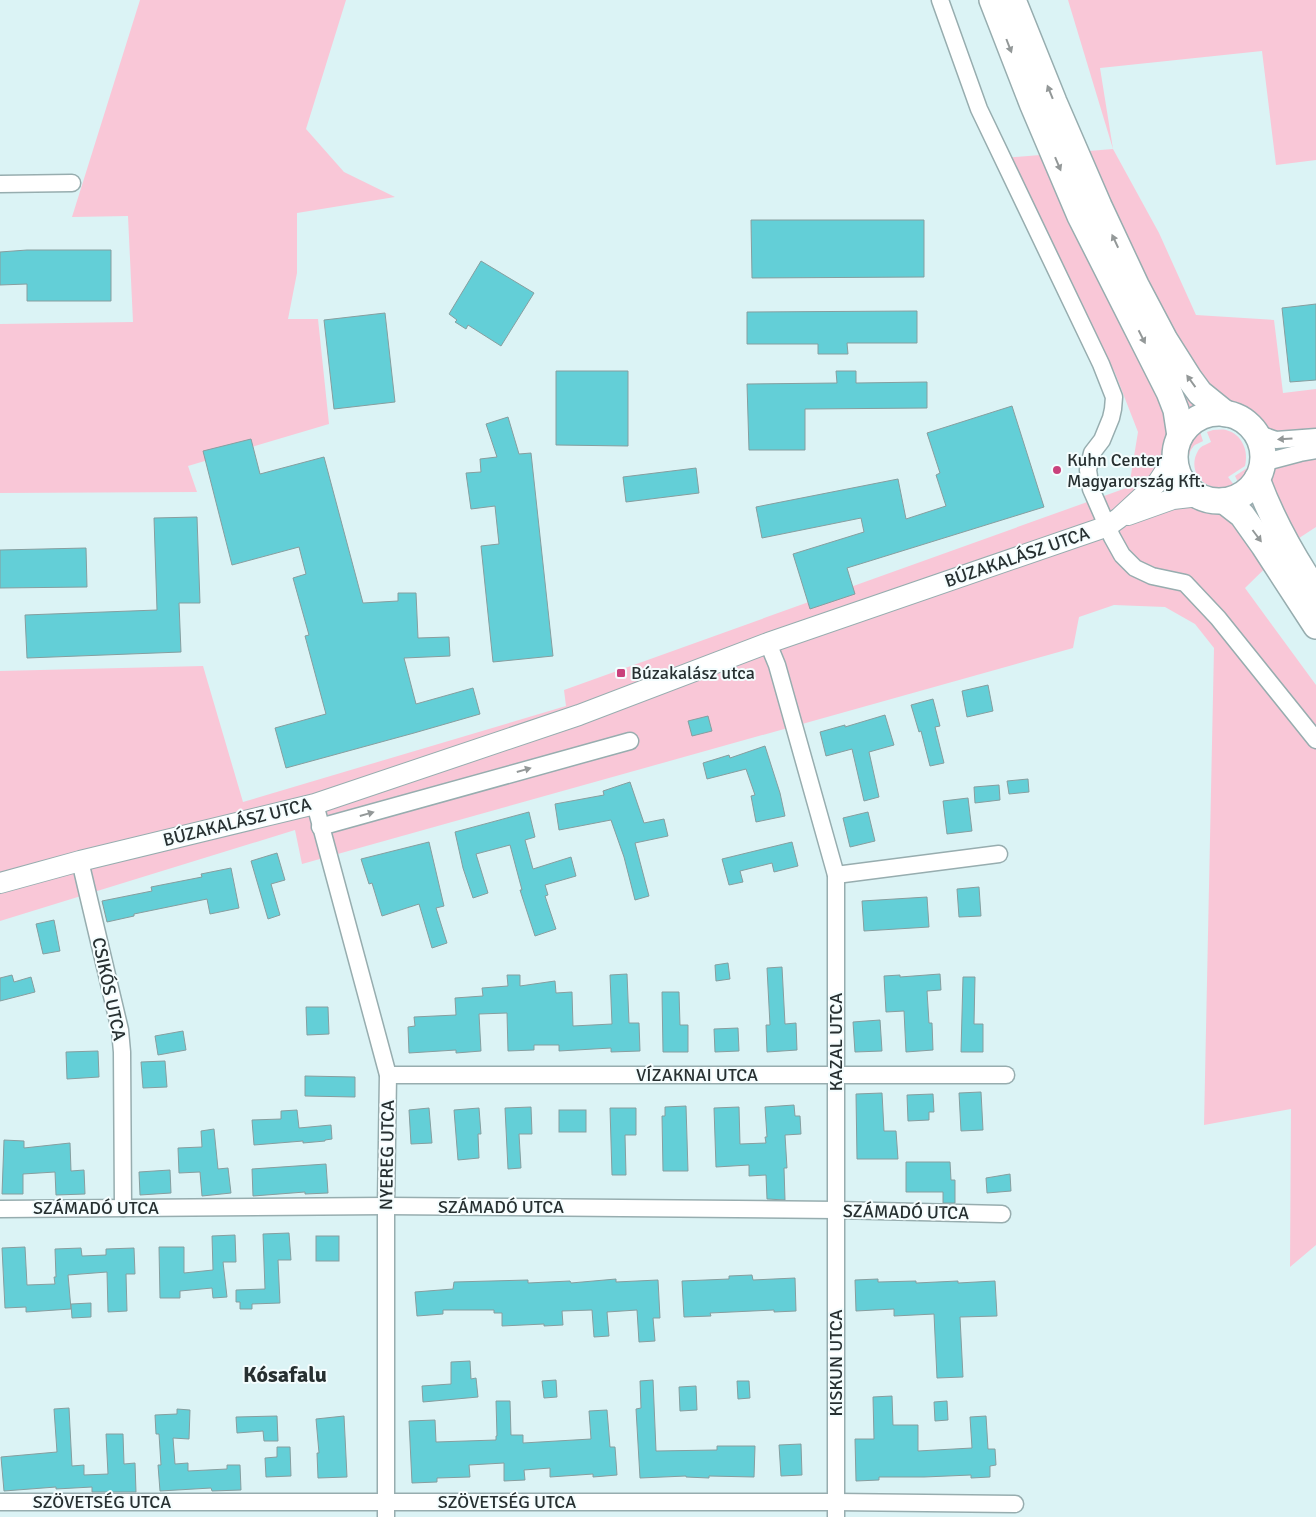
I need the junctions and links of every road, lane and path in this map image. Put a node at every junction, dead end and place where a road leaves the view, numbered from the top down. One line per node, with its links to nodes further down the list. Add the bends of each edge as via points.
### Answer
1 (940, 0): 14 (street, via 979,110 1114,397 1111,418 1102,440 1092,453 1088,470 1091,489)
2 (992, 0): 9 (main road, one-way to 9, via 1080,216 1169,392 1176,410)
3 (1014, 0): 6 (main road, one-way to 3, via 1200,393 1189,378 1136,285 1099,206)
4 (72, 182): 5 (street)
5 (0, 184)
6 (1226, 414): 7 (main road, via 1238,417); 9 (main road, via 1204,416 1190,424)
7 (1256, 433): 8 (street, one-way to 7, via 1276,440); 11 (main road, via 1262,448)
8 (1316, 437)
9 (1178, 446): 12 (main road, via 1176,464 1181,480); 14 (street, BÚZAKALÁSZ UTCA, via 1158,482)
10 (1316, 450): 11 (street, via 1300,453)
11 (1260, 471): 13 (main road, via 1252,486 1240,496); 15 (main road, via 1266,503)
12 (1199, 496): 13 (main road); 14 (street, BÚZAKALÁSZ UTCA, via 1173,498)
13 (1224, 501): 16 (main road, one-way to 16, via 1242,515)
14 (1113, 522): 17 (street, BÚZAKALÁSZ UTCA); 19 (street, via 1122,555 1135,568 1152,576 1185,583 1206,604)
15 (1316, 591)
16 (1316, 626)
17 (768, 643): 20 (street, BÚZAKALÁSZ UTCA, via 579,715); 24 (street, KAZAL UTCA)
18 (630, 740): 21 (street, BÚZAKALÁSZ UTCA, one-way to 18)
19 (1316, 740)
20 (315, 804): 21 (street, NYEREG UTCA); 23 (street, BÚZAKALÁSZ UTCA)
21 (320, 827): 26 (street, NYEREG UTCA)
22 (999, 854): 24 (street)
23 (80, 861): 25 (street, BÚZAKALÁSZ UTCA); 30 (street, CSIKÓS UTCA, via 120,1030)
24 (836, 875): 27 (street, KAZAL UTCA)
25 (0, 883)
26 (388, 1075): 27 (street, VÍZAKNAI UTCA); 29 (street, NYEREG UTCA)
27 (836, 1075): 28 (street, VÍZAKNAI UTCA); 32 (street, KAZAL UTCA)
28 (1006, 1075)
29 (386, 1206): 30 (street, SZÁMADÓ UTCA); 32 (street, SZÁMADÓ UTCA); 36 (street, NYEREG UTCA)
30 (123, 1208): 31 (street, SZÁMADÓ UTCA)
31 (0, 1209)
32 (836, 1210): 33 (street, SZÁMADÓ UTCA); 37 (street, KISKUN UTCA)
33 (1002, 1214)
34 (0, 1502): 36 (street, SZÖVETSÉG UTCA)
35 (1015, 1504): 37 (street, SZÖVETSÉG UTCA)
36 (386, 1509): 37 (street, SZÖVETSÉG UTCA)
37 (836, 1510)

